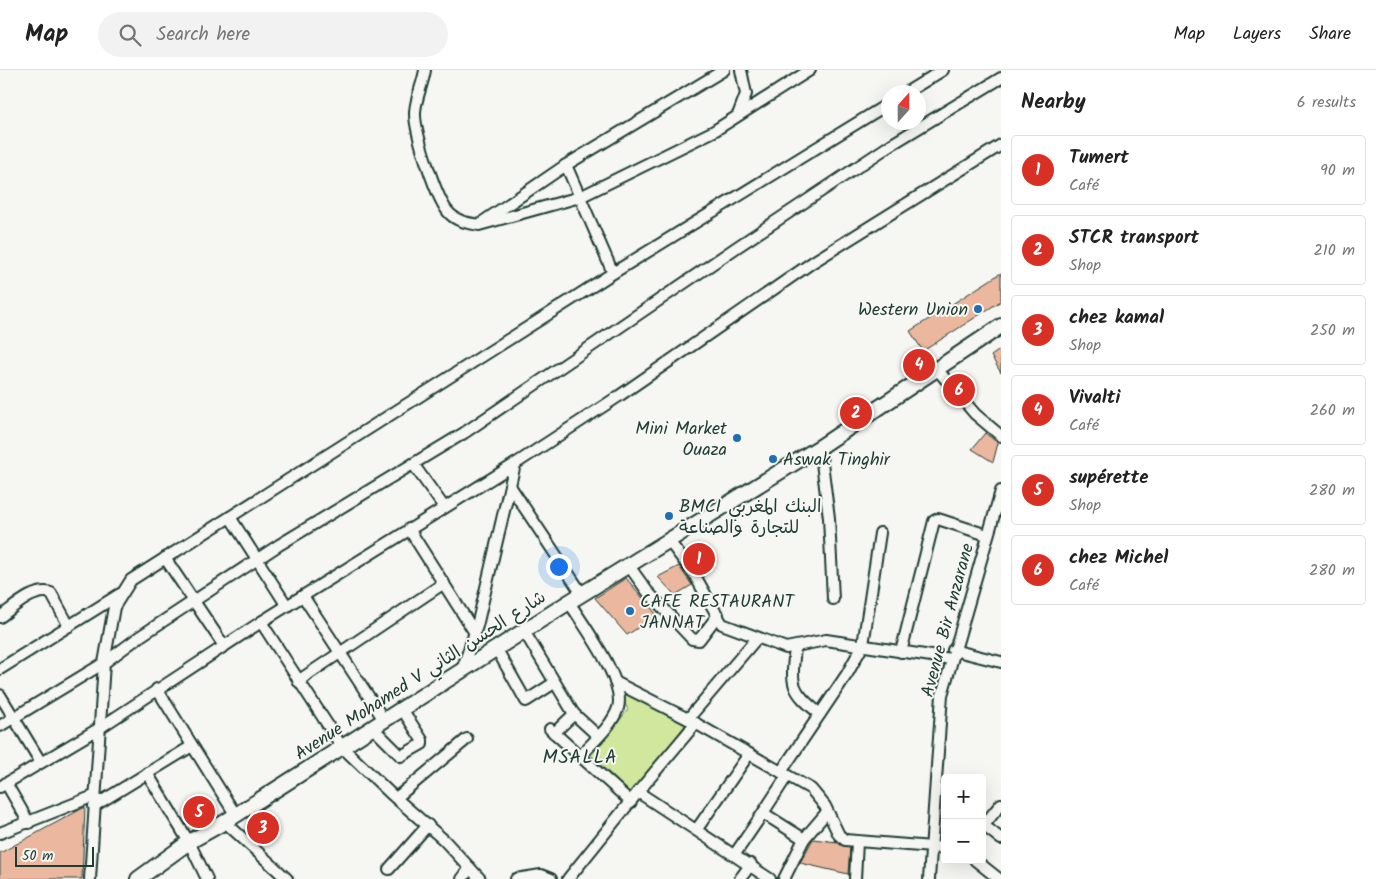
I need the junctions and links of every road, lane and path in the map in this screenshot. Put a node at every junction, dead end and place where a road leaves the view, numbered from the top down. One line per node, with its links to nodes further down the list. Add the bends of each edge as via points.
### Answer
1 (425, 70): 13 (street, via 415,113 435,185 450,215 464,223)
2 (724, 70): 11 (street)
3 (741, 70): 9 (street, via 746,94)
4 (810, 70): 9 (street)
5 (943, 70): 7 (street)
6 (1001, 78): 19 (street, via 892,144 464,434)
7 (918, 85)
8 (881, 108): 14 (street)
9 (738, 116): 12 (street)
10 (1001, 145): 20 (street, via 813,262)
11 (566, 165): 12 (street); 13 (street)
12 (580, 198): 13 (street); 14 (street)
13 (479, 225)
14 (613, 273): 24 (street)
15 (1001, 326): 16 (main road, Avenue Mohamed V شارع الحسن الثاني)
16 (936, 368): 17 (street, via 974,414); 18 (main road, Avenue Mohamed V شارع الحسن الثاني)
17 (1001, 436)
18 (820, 447): 28 (main road, Avenue Mohamed V شارع الحسن الثاني); 36 (street, via 829,518)
19 (413, 464): 23 (street); 30 (street)
20 (515, 464): 21 (street); 23 (street)
21 (510, 486): 34 (street); 45 (street)
22 (1001, 491): 27 (street, Avenue Bir Anzarane)
23 (444, 506): 25 (street)
24 (230, 517): 29 (street); 30 (street)
25 (408, 529): 32 (street); 35 (street)
26 (880, 533): 48 (street)
27 (987, 534): 51 (street, via 934,521); 53 (street, Avenue Bir Anzarane)
28 (669, 541): 31 (main road, Avenue Mohamed V شارع الحسن الثاني); 40 (street, via 694,574)
29 (165, 558): 33 (street, via 131,580); 37 (street)
30 (258, 558): 37 (street); 39 (street)
31 (629, 566): 34 (main road, Avenue Mohamed V شارع الحسن الثاني); 40 (street, via 647,591 692,639 699,640)
32 (444, 582): 45 (street); 52 (street)
33 (121, 593): 43 (street); 55 (street, via 111,618)
34 (582, 594): 38 (main road, Avenue Mohamed V شارع الحسن الثاني)
35 (303, 596): 39 (street); 52 (street)
36 (833, 599)
37 (194, 600): 47 (street); 55 (street)
38 (569, 602): 44 (main road, Avenue Mohamed V شارع الحسن الثاني); 59 (street)
39 (287, 606): 42 (street)
40 (718, 615): 46 (street, via 722,624)
41 (0, 617): 43 (street, via 35,594 46,592 51,594)
42 (261, 622): 47 (street); 58 (street)
43 (69, 626): 56 (street)
44 (524, 630): 49 (main road, Avenue Mohamed V شارع الحسن الثاني); 60 (street)
45 (475, 633): 57 (street)
46 (757, 638): 50 (street); 67 (street)
47 (224, 646): 61 (street)
48 (863, 646): 50 (street, via 820,640); 51 (street); 65 (street)
49 (496, 648): 57 (main road, Avenue Mohamed V شارع الحسن الثاني); 60 (street, via 526,701)
50 (795, 648): 65 (street, via 794,688 803,701)
51 (900, 652): 53 (street)
52 (340, 654): 58 (street); 68 (street)
53 (952, 655): 54 (street); 81 (street, Avenue Bir Anzarane, via 942,695)
54 (1001, 662)
55 (104, 663): 66 (street); 70 (street)
56 (0, 669)
57 (462, 670): 63 (main road, Avenue Mohamed V شارع الحسن الثاني)
58 (298, 680): 74 (street)
59 (615, 682): 67 (street); 71 (street, via 618,706 612,720)
60 (554, 683): 64 (street)
61 (157, 689): 70 (street); 73 (street)
62 (0, 695): 66 (street)
63 (402, 709): 68 (main road, Avenue Mohamed V شارع الحسن الثاني); 68 (street, via 422,742 410,752 401,756)
64 (574, 714): 71 (street); 76 (street, via 552,731)
65 (820, 714): 79 (street)
66 (14, 718): 69 (street); 77 (street)
67 (692, 721): 75 (street); 82 (street)
68 (379, 724): 74 (main road, Avenue Mohamed V شارع الحسن الثاني)
69 (0, 726)
70 (98, 729): 77 (street); 85 (street)
71 (598, 736): 76 (street)
72 (467, 739): 84 (street)
73 (192, 746): 78 (street); 90 (street)
74 (342, 747): 84 (street); 90 (main road, Avenue Mohamed V شارع الحسن الثاني)
75 (749, 754): 79 (street); 95 (street)
76 (580, 756): 86 (street)
77 (40, 761): 80 (street)
78 (147, 773): 85 (street); 99 (street)
79 (784, 774): 88 (street, via 811,789); 89 (street)
80 (3, 785): 92 (street)
81 (936, 790): 83 (street); 101 (street, Avenue Bir Anzarane)
82 (638, 792): 86 (street); 95 (street)
83 (941, 794)
84 (396, 798): 93 (street)
85 (94, 801): 92 (street); 108 (street)
86 (631, 802): 116 (street)
87 (1001, 804): 91 (street)
88 (827, 812): 97 (street); 100 (street, via 839,835)
89 (763, 813): 97 (street); 103 (street)
90 (230, 818): 99 (main road, Avenue Mohamed V شارع الحسن الثاني); 111 (street)
91 (986, 821)
92 (29, 823): 96 (street)
93 (428, 825): 106 (street); 107 (street)
94 (986, 826): 98 (street)
95 (697, 829): 103 (street)
96 (0, 833)
97 (804, 839): 119 (street)
98 (1001, 839)
99 (189, 842): 109 (main road, Avenue Mohamed V شارع الحسن الثاني); 110 (street)
100 (857, 842): 101 (street); 120 (street)
101 (932, 846): 102 (street); 121 (street, Avenue Bir Anzarane)
102 (941, 847)
103 (734, 854): 104 (street)
104 (750, 864): 117 (street); 118 (street)
105 (980, 864): 122 (street)
106 (470, 868): 112 (street); 113 (street)
107 (389, 869)
108 (90, 879)
109 (138, 879)
110 (207, 879)
111 (286, 879)
112 (462, 879)
113 (480, 879)
114 (516, 879): 115 (street, via 541,875)
115 (551, 879)
116 (568, 879)
117 (740, 879)
118 (770, 879)
119 (784, 879)
120 (855, 879)
121 (930, 879)
122 (999, 879)

